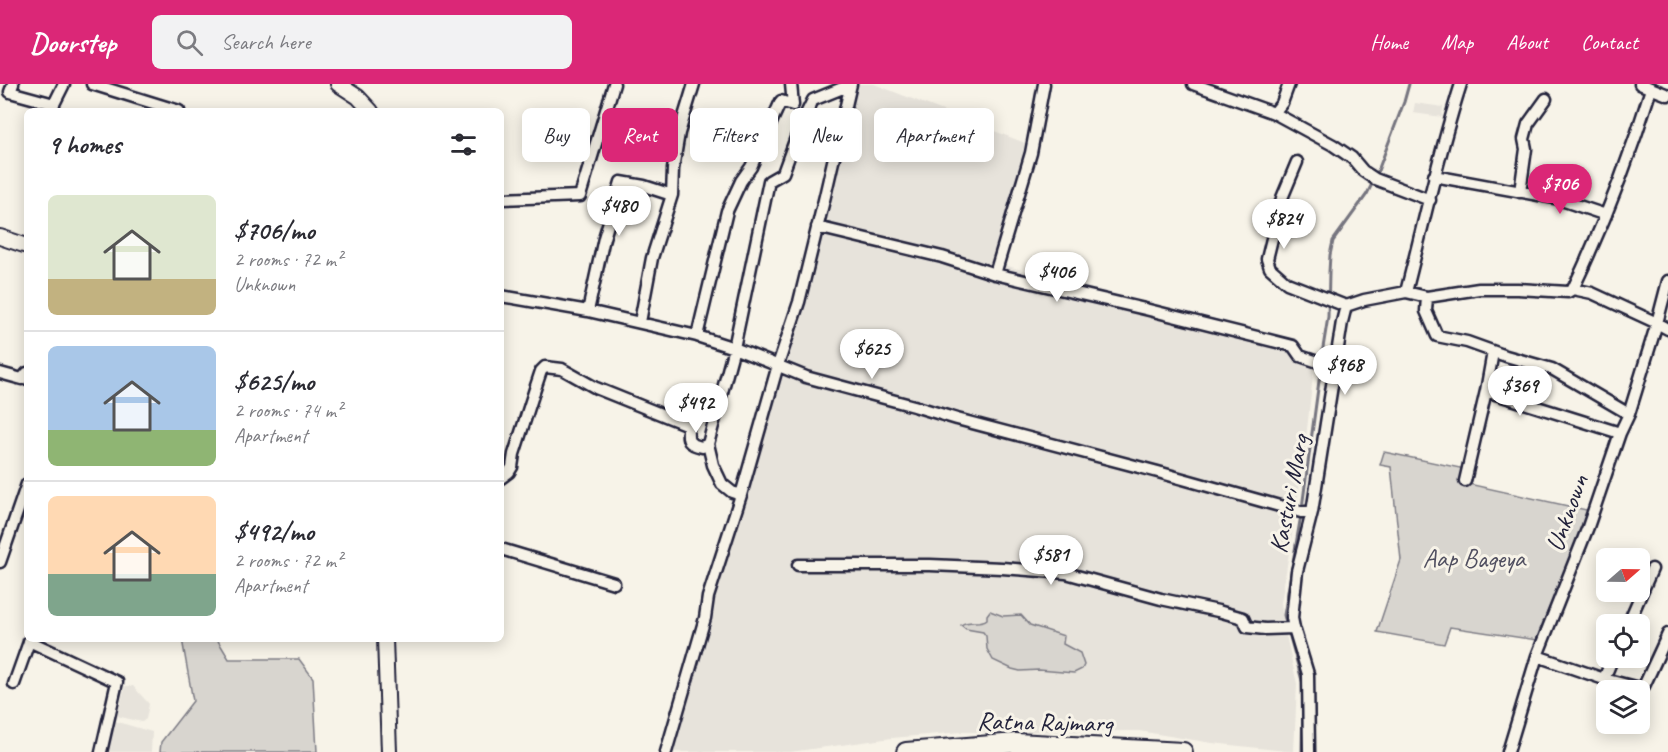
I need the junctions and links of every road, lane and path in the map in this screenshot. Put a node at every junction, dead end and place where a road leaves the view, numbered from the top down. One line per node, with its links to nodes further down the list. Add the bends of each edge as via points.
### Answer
1 (13, 84): 17 (street, via 10,92)
2 (64, 84): 17 (street)
3 (92, 84): 18 (street)
4 (338, 84): 19 (street)
5 (614, 84): 25 (street, via 580,196)
6 (694, 84): 24 (street, via 679,133)
7 (791, 84): 42 (street, via 793,105 781,101 727,211)
8 (850, 84): 28 (street); 43 (street, via 813,100 783,173 768,181)
9 (1044, 84): 31 (street, via 1031,153)
10 (1193, 84): 20 (street)
11 (1289, 84): 20 (street)
12 (1640, 84): 14 (street)
13 (1457, 86): 22 (street)
14 (1651, 88): 15 (street); 27 (street)
15 (1668, 95)
16 (1546, 99): 23 (street, via 1528,124)
17 (53, 107)
18 (170, 108)
19 (368, 108)
20 (1274, 112): 26 (street, via 1352,158 1375,179)
21 (1298, 162): 37 (street, via 1281,198 1267,259 1270,268 1287,283)
22 (1434, 176): 23 (street); 26 (street)
23 (1520, 192): 27 (street, via 1555,198)
24 (672, 195): 38 (street, via 621,182); 39 (street, via 652,258)
25 (504, 200)
26 (1430, 200): 34 (street)
27 (1606, 215): 33 (street)
28 (817, 227): 31 (street); 45 (street, via 799,302)
29 (0, 237): 30 (street)
30 (24, 245)
31 (995, 274): 46 (street, via 1293,346 1300,356)
32 (1668, 281): 40 (street, Unknown)
33 (1573, 289): 36 (street, via 1479,289); 40 (street, via 1592,293)
34 (1406, 292): 36 (street); 37 (street)
35 (504, 297): 38 (street)
36 (1427, 297): 44 (street, via 1425,311 1437,336)
37 (1346, 306): 46 (street, Kasturi Marg)
38 (588, 311): 39 (street)
39 (640, 322): 42 (street)
40 (1657, 323): 41 (street); 50 (street, Unknown)
41 (1668, 329)
42 (697, 336): 43 (street)
43 (734, 348): 45 (street); 52 (street)
44 (1493, 352): 49 (street); 50 (street, via 1552,369)
45 (778, 365): 56 (street); 57 (street, via 806,377 968,422)
46 (1336, 368): 57 (street, Kasturi Marg)
47 (0, 373): 48 (street)
48 (24, 377)
49 (1486, 391): 51 (street); 54 (street)
50 (1629, 414): 51 (street, Unknown)
51 (1620, 433): 69 (street, Unknown)
52 (708, 444): 53 (street, via 702,447 690,442 688,425 680,421 597,388 562,369 545,366 512,467); 56 (street, via 722,484)
53 (504, 476)
54 (1465, 480)
55 (24, 493): 59 (street)
56 (741, 495): 75 (street, via 708,597)
57 (1312, 512): 64 (street, Kasturi Marg, via 1297,571)
58 (504, 550): 62 (street)
59 (0, 562)
60 (798, 565): 64 (street, via 1002,567 1066,573 1243,618 1247,627)
61 (1652, 568): 63 (street)
62 (614, 583)
63 (1632, 614)
64 (1294, 628): 78 (street, Kasturi Marg, via 1308,674)
65 (1668, 634): 71 (street, via 1644,686)
66 (29, 642): 72 (street)
67 (34, 642): 73 (street, via 117,682)
68 (385, 642): 74 (street)
69 (1537, 656): 71 (street); 79 (street, Unknown)
70 (1608, 668): 71 (street)
71 (1604, 679)
72 (14, 684)
73 (101, 752)
74 (389, 752)
75 (666, 752)
76 (906, 752): 77 (highway, Ratna Rajmarg, via 1016,743)
77 (1183, 752)
78 (1309, 752)
79 (1508, 752)

